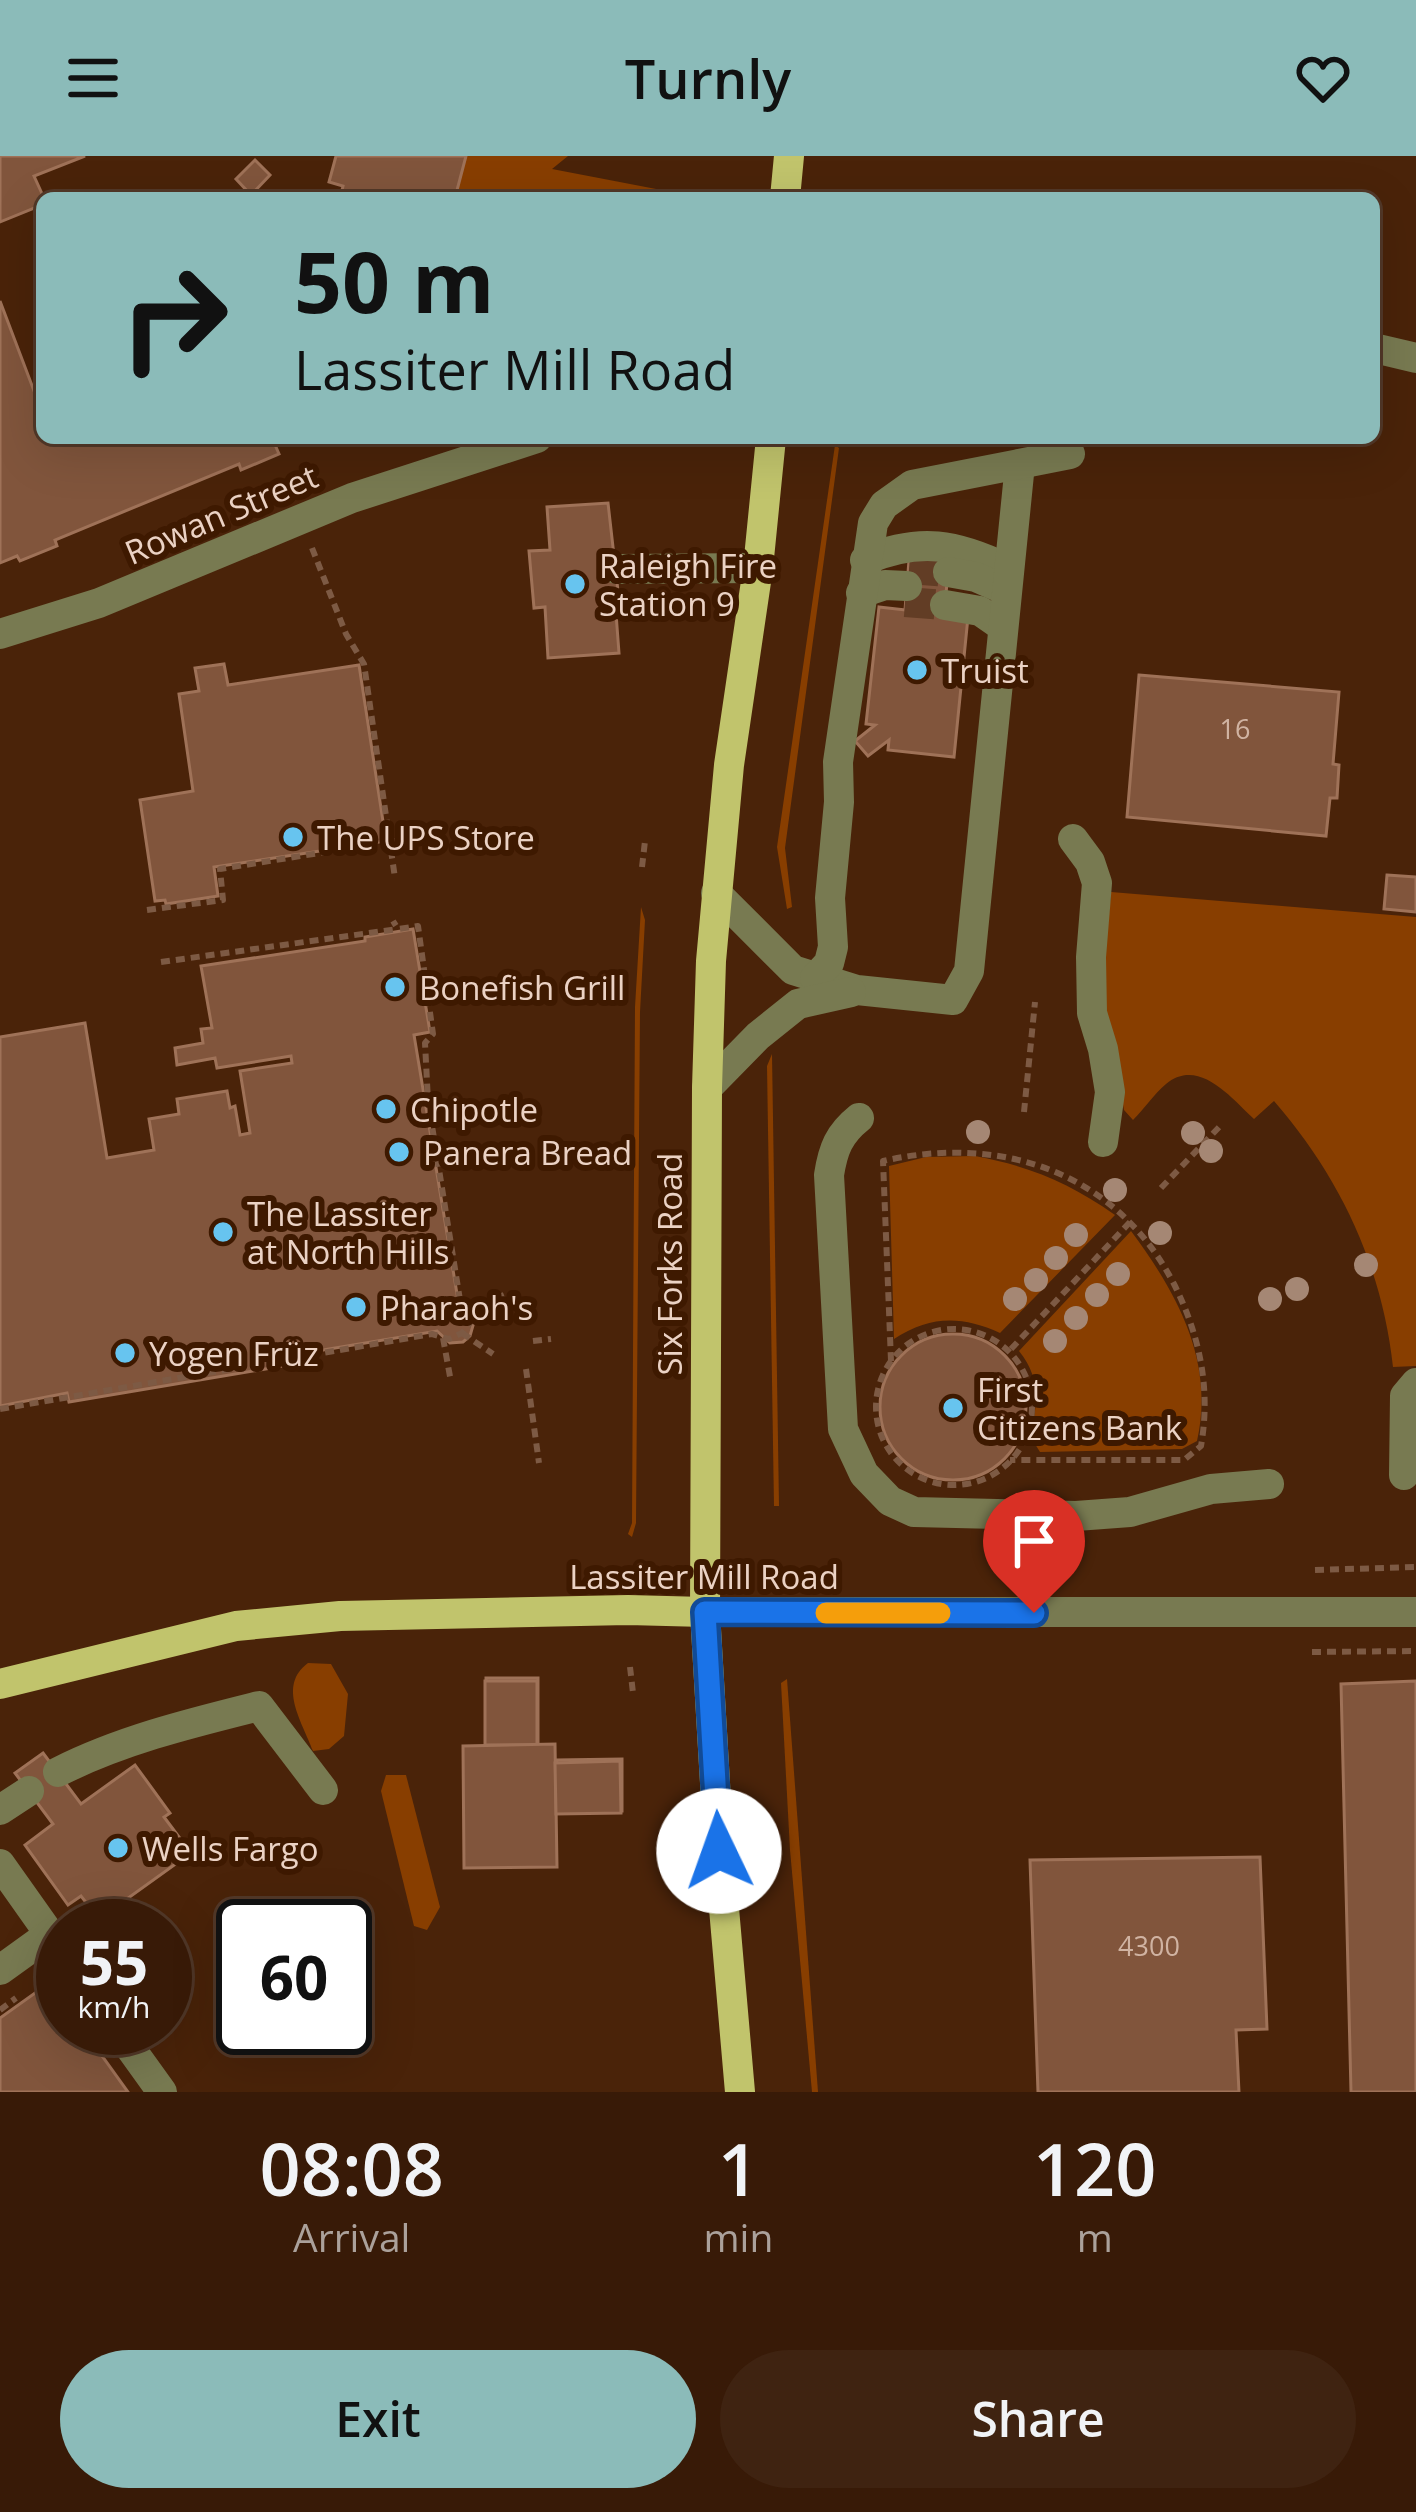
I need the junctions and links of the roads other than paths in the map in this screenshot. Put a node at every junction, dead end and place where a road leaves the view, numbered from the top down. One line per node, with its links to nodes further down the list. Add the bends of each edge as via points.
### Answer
1 (789, 156): 2 (main road)
2 (786, 192)
3 (1380, 349): 4 (street)
4 (1416, 358)
5 (518, 444): 15 (street, Rowan Street, via 352,498 99,603)
6 (770, 444): 10 (main road, Six Forks Road)
7 (1070, 454): 8 (street)
8 (1020, 464): 11 (street, via 898,492 873,523); 14 (street)
9 (617, 568): 10 (street)
10 (758, 568): 17 (main road, Six Forks Road)
11 (862, 584): 12 (street, via 895,568); 14 (street, via 895,547 915,544 961,552); 18 (street, via 837,781 833,946)
12 (907, 586)
13 (946, 588): 14 (street, via 980,611)
14 (1005, 599): 19 (street, via 969,971 953,1000)
15 (0, 634)
16 (1072, 839): 22 (street, via 1097,884 1091,1013 1110,1092)
17 (716, 892): 18 (street, via 781,959); 20 (main road, Six Forks Road)
18 (815, 979): 19 (street)
19 (856, 990): 20 (street, via 798,1004)
20 (707, 1088): 26 (main road, Six Forks Road)
21 (859, 1118): 25 (street, via 842,1131 829,1175 843,1429 864,1474 890,1502 914,1512 1076,1516)
22 (1103, 1142)
23 (1416, 1383): 24 (street, via 1405,1396)
24 (1404, 1475)
25 (1269, 1484)
26 (705, 1612): 27 (street, Lassiter Mill Road); 28 (main road, Lassiter Mill Road, via 236,1626); 39 (main road, Six Forks Road)
27 (1416, 1612)
28 (0, 1684)
29 (58, 1772): 30 (street, via 160,1732 259,1706)
30 (323, 1790)
31 (29, 1791): 32 (street)
32 (0, 1810)
33 (0, 1864): 34 (street)
34 (36, 1915)
35 (36, 1954): 36 (street)
36 (0, 1970)
37 (135, 2055): 38 (street)
38 (162, 2092)
39 (740, 2092)

